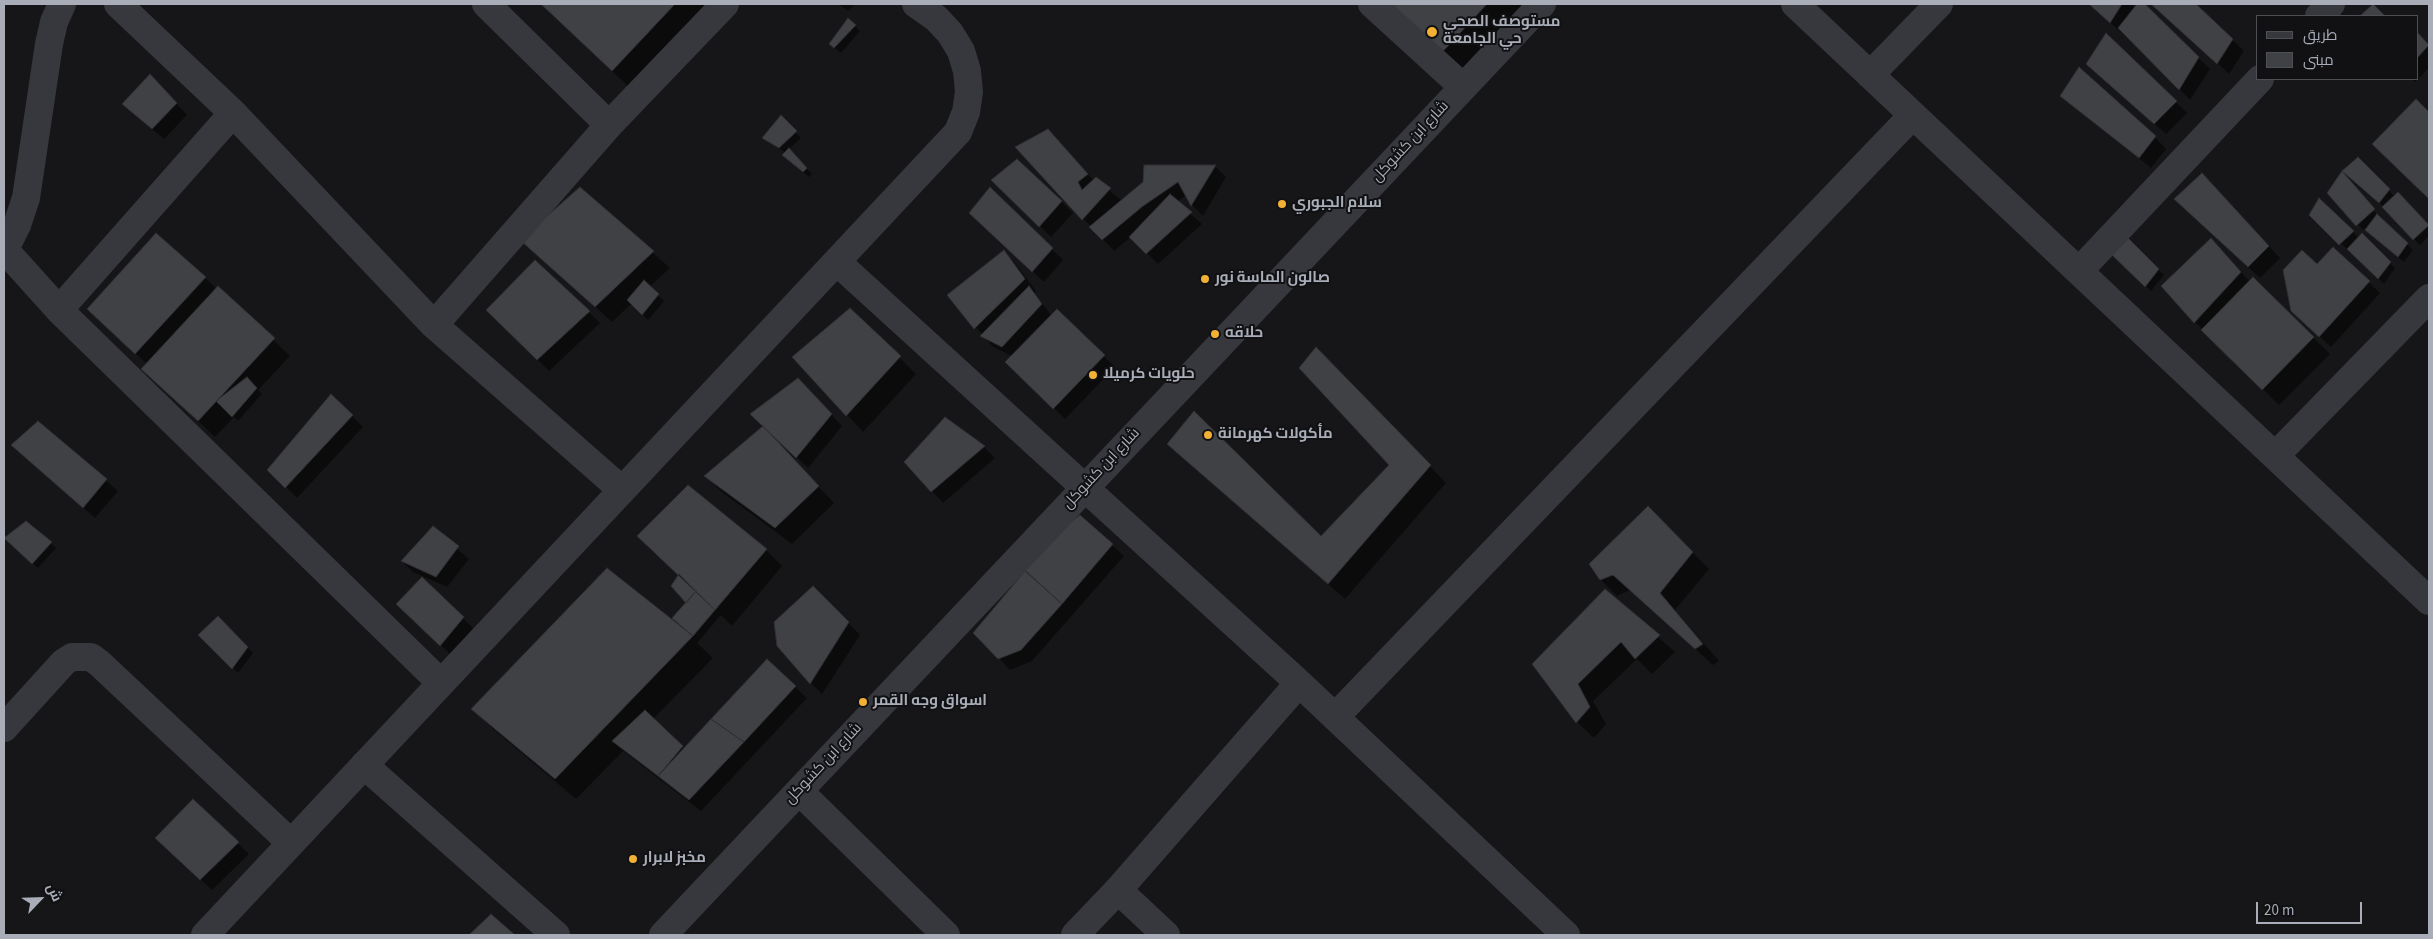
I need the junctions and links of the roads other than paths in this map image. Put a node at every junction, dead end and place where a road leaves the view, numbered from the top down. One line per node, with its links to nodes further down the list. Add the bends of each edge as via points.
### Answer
1 (62, 4): 18 (street, via 49,44 26,198)
2 (118, 4): 15 (street)
3 (486, 4): 17 (street)
4 (725, 4): 17 (street)
5 (916, 4): 19 (street, via 936,18 961,51 969,92 966,112 958,132)
6 (1372, 4): 14 (street)
7 (1542, 4): 14 (street, شارع ابن كشوكل)
8 (1795, 4): 12 (street)
9 (1939, 4): 12 (street)
10 (2331, 4): 11 (street)
11 (2320, 15)
12 (1870, 75): 16 (street)
13 (2259, 80): 20 (street)
14 (1463, 88): 25 (street, شارع ابن كشوكل)
15 (233, 112): 22 (street); 23 (street)
16 (1912, 115): 20 (street); 30 (street)
17 (609, 126): 23 (street)
18 (4, 251): 22 (street)
19 (837, 262): 25 (street); 26 (street)
20 (2079, 271): 24 (street)
21 (2429, 298): 24 (street)
22 (59, 310): 28 (street)
23 (434, 325): 26 (street)
24 (2275, 456): 27 (street)
25 (1085, 488): 29 (street); 33 (street, شارع ابن كشوكل)
26 (622, 490): 28 (street)
27 (2429, 601)
28 (441, 683): 32 (street)
29 (1299, 683): 30 (street); 35 (street)
30 (1335, 717): 42 (street)
31 (4, 728): 34 (street, via 64,662 91,657)
32 (364, 765): 34 (street); 37 (street)
33 (799, 791): 38 (street, شارع ابن كشوكل); 39 (street)
34 (292, 843): 36 (street)
35 (1118, 890): 40 (street); 41 (street)
36 (205, 935)
37 (556, 935)
38 (663, 935)
39 (946, 935)
40 (1075, 935)
41 (1166, 935)
42 (1566, 935)

